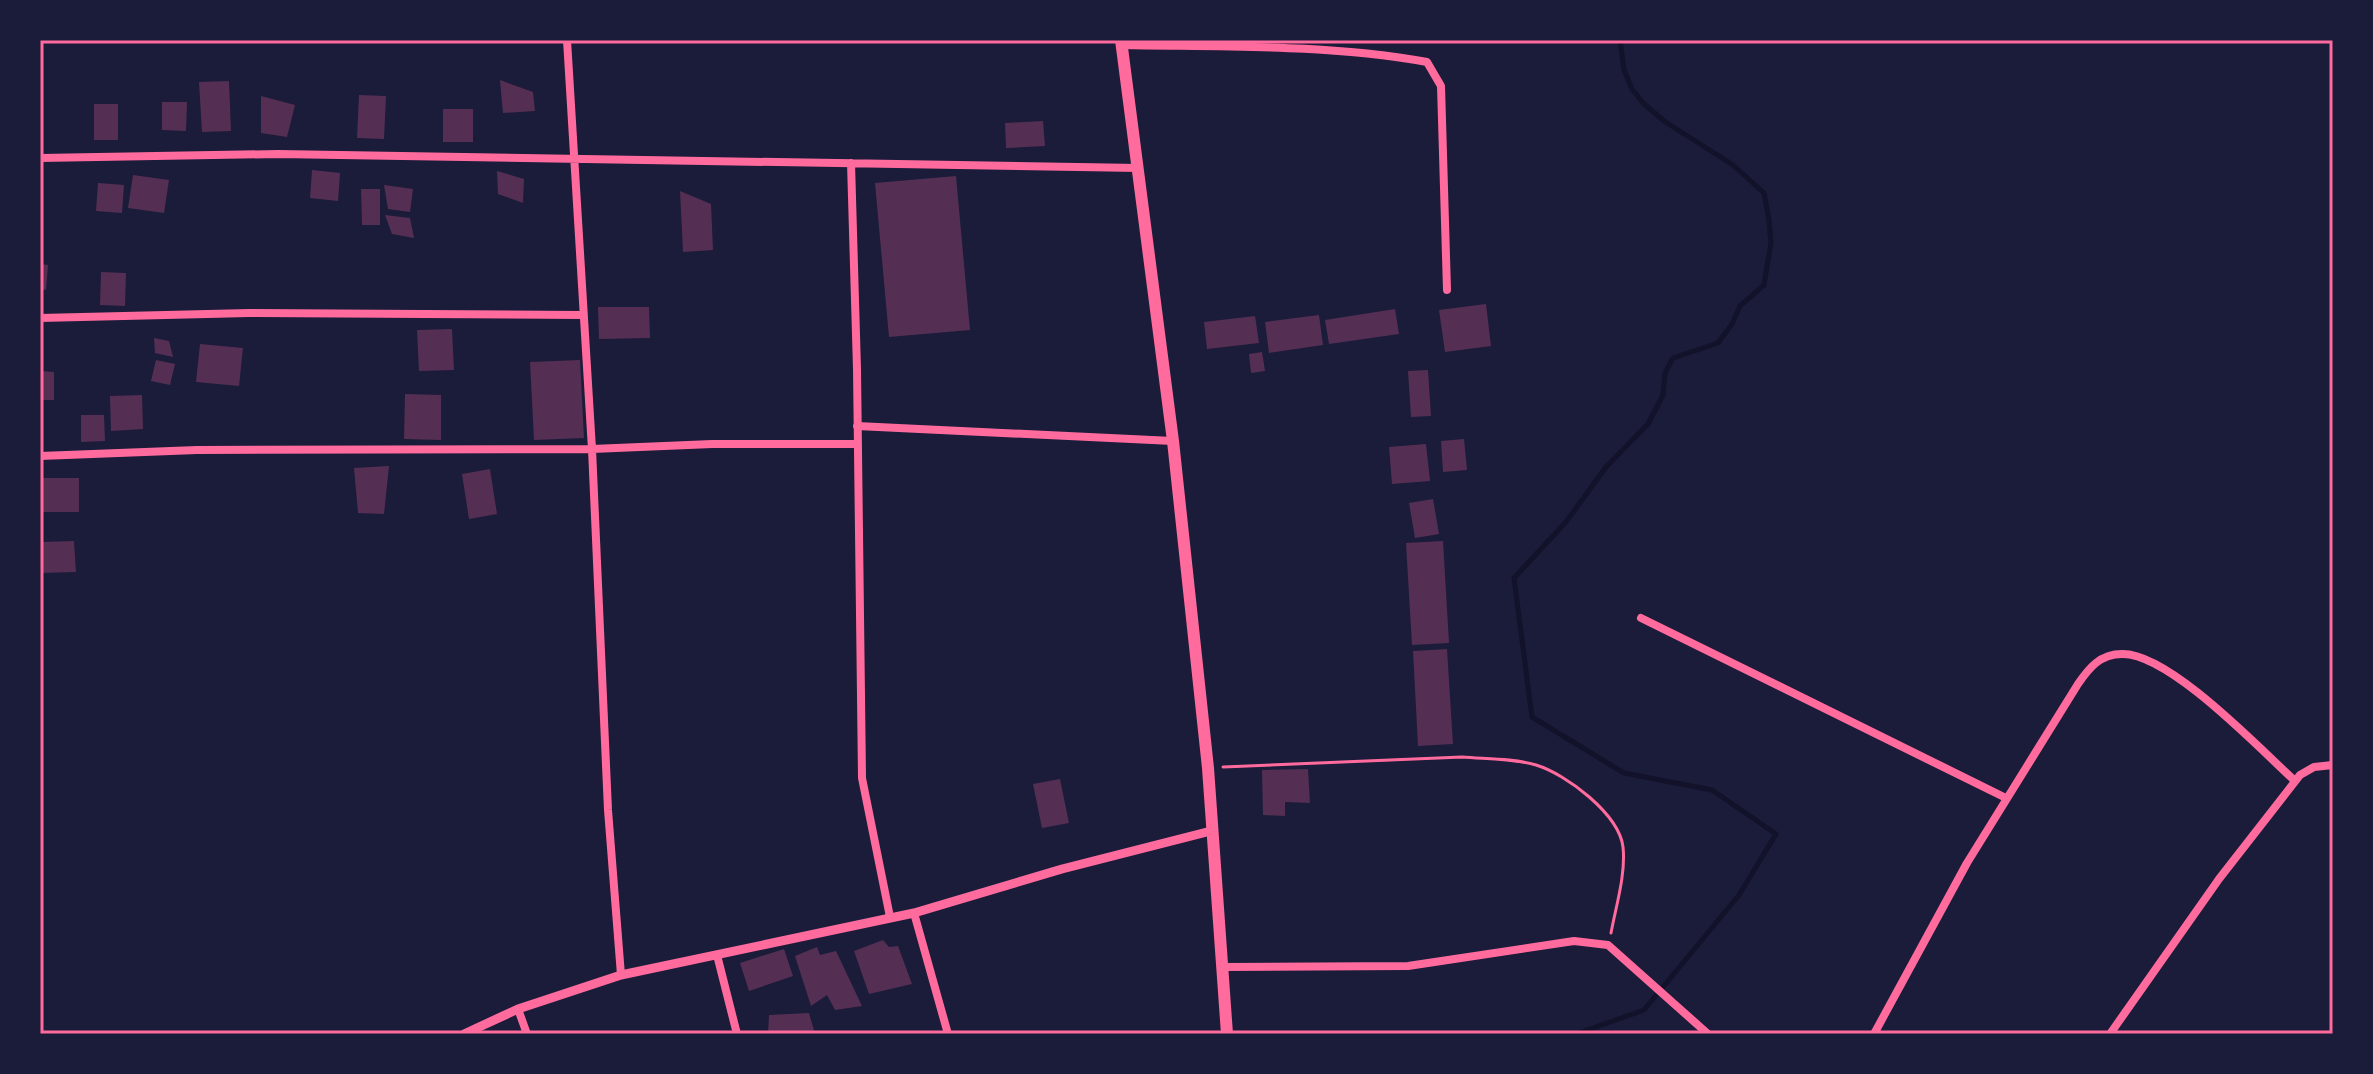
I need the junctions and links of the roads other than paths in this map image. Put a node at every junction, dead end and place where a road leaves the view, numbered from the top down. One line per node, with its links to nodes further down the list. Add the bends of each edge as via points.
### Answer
1 (567, 40): 4 (street)
2 (1122, 43): 6 (main road); 7 (street, via 1293,49 1427,62 1441,86)
3 (40, 158): 4 (street, via 278,154)
4 (575, 159): 5 (street); 8 (street)
5 (851, 163): 6 (street); 10 (street)
6 (1140, 168): 11 (main road)
7 (1447, 290)
8 (583, 315): 9 (street); 13 (street)
9 (40, 318)
10 (857, 426): 11 (street); 12 (street)
11 (1173, 441): 19 (main road)
12 (857, 444): 13 (street); 21 (street, via 862,778)
13 (592, 449): 14 (street, via 197,450); 24 (street)
14 (40, 456)
15 (1641, 618): 18 (street)
16 (2333, 765): 17 (street, via 2314,767)
17 (2295, 781): 18 (street, via 2171,673 2137,655 2121,653 2095,662); 33 (street)
18 (2006, 798): 32 (street)
19 (1211, 831): 20 (street); 23 (main road)
20 (914, 913): 21 (street); 29 (street)
21 (890, 917): 22 (street)
22 (717, 955): 24 (street); 28 (street)
23 (1222, 967): 30 (main road); 31 (street, via 1408,966 1574,941 1608,945)
24 (621, 975): 25 (street)
25 (518, 1009): 26 (street); 27 (street)
26 (464, 1034)
27 (527, 1034)
28 (737, 1034)
29 (948, 1034)
30 (1227, 1034)
31 (1708, 1034)
32 (1874, 1034)
33 (2110, 1034)

